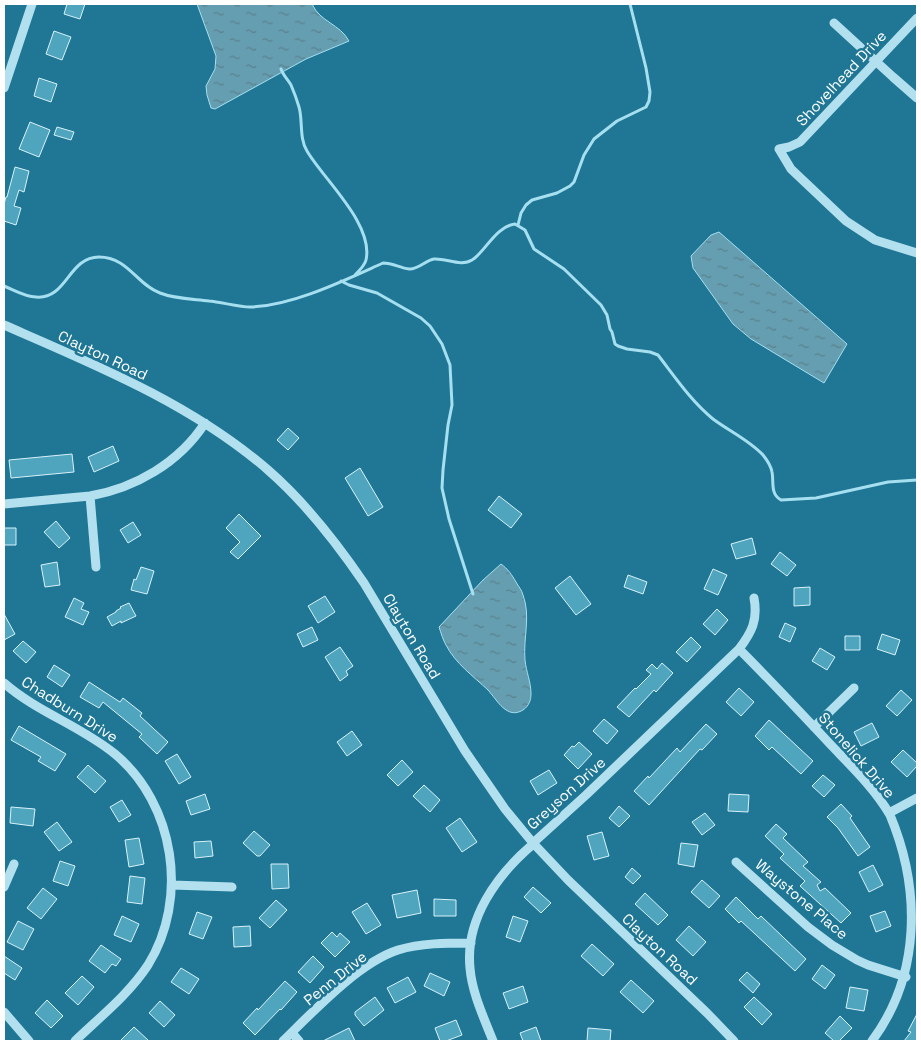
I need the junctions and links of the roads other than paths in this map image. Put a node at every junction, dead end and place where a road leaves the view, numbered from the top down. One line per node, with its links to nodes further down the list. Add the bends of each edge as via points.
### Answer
1 (32, 4): 5 (street)
2 (917, 18): 4 (street, Shovelhead Drive)
3 (834, 23): 4 (street)
4 (876, 62): 6 (street); 7 (street, Shovelhead Drive, via 800,142 779,150 790,169 846,221 876,240)
5 (4, 88)
6 (917, 98)
7 (917, 253)
8 (4, 325): 9 (street, Clayton Road, via 147,390)
9 (205, 423): 10 (street, via 192,441 160,468 124,487); 20 (street, Clayton Road, via 270,472 319,521 352,564 480,774)
10 (90, 496): 11 (street); 12 (street)
11 (4, 504)
12 (96, 567)
13 (754, 598): 14 (street, Greyson Drive, via 755,619)
14 (739, 649): 17 (street, Stonelick Drive); 20 (street, Greyson Drive)
15 (4, 683): 23 (street, Chadburn Drive, via 100,742 131,770 154,804 162,824 168,843)
16 (854, 688): 17 (street)
17 (814, 727): 19 (street, Stonelick Drive)
18 (917, 798): 19 (street)
19 (889, 813): 27 (street, Stonelick Drive, via 909,863 914,896 915,934)
20 (532, 842): 26 (street, Greyson Drive, via 489,893); 35 (street, Clayton Road)
21 (736, 862): 27 (street, Waystone Place, via 832,945 862,962)
22 (14, 864): 24 (street)
23 (172, 885): 25 (street); 31 (street, Chadburn Drive, via 165,926 148,963 134,984)
24 (4, 887)
25 (232, 887)
26 (471, 943): 29 (street, Penn Drive, via 419,945 377,960 339,988); 34 (street, Greyson Drive, via 471,976)
27 (906, 977): 36 (street, Stonelick Drive, via 896,1004)
28 (4, 1012): 30 (street)
29 (292, 1033): 32 (street, Penn Drive); 33 (street)
30 (30, 1041)
31 (75, 1041)
32 (283, 1041)
33 (299, 1041)
34 (493, 1041)
35 (734, 1041)
36 (872, 1041)

